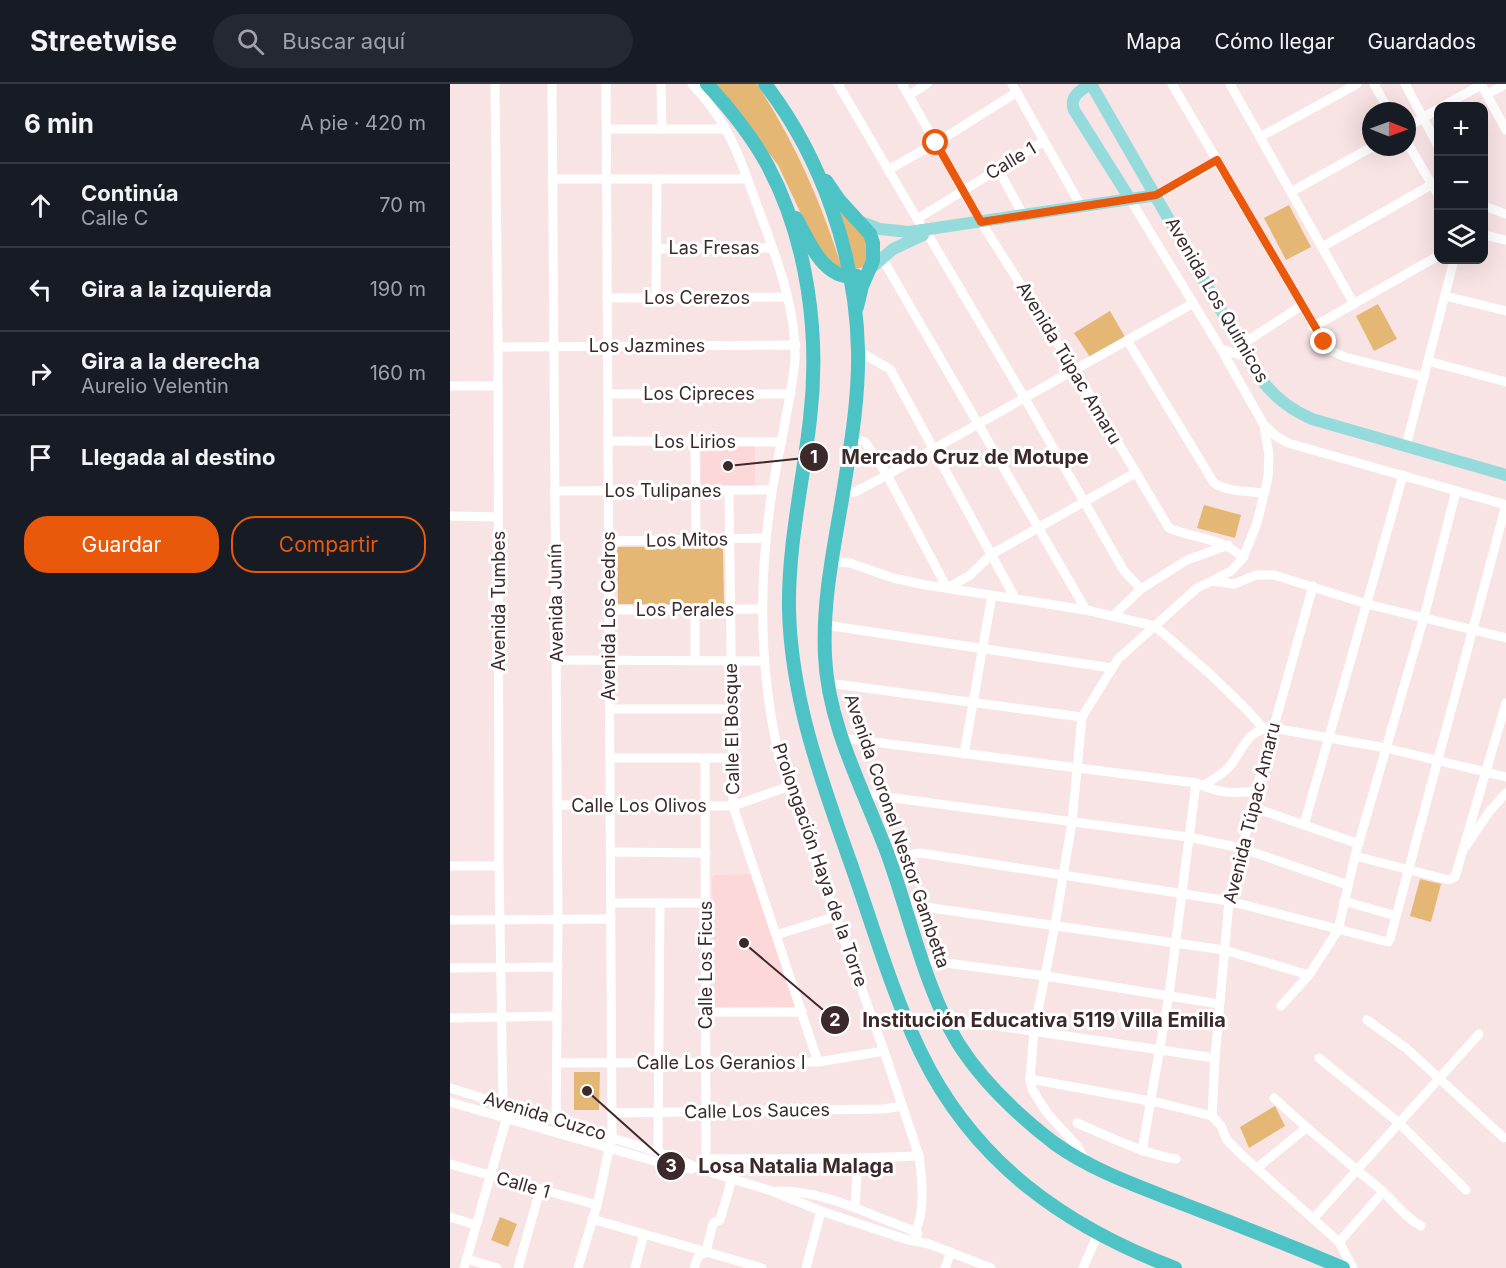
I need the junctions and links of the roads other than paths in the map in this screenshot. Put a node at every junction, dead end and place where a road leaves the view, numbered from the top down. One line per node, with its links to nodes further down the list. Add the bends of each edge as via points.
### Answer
1 (495, 84): 83 (street, Avenida Tumbes)
2 (552, 84): 42 (street, Avenida Junín)
3 (606, 84): 27 (street, Avenida Los Cedros)
4 (661, 84): 28 (street)
5 (692, 84): 29 (street, Prolongación Haya de la Torre)
6 (707, 84): 46 (highway, via 740,122)
7 (765, 84): 37 (highway, Avenida Coronel Nestor Gambetta)
8 (838, 84): 40 (street)
9 (902, 84): 21 (street, Avenida Túpac Amaru)
10 (927, 84): 21 (street)
11 (1091, 84): 50 (main road, Avenida Los Químicos); 51 (main road, via 1073,98 1074,110)
12 (1172, 84): 38 (street)
13 (1230, 84): 31 (street)
14 (1357, 84): 31 (street)
15 (1374, 84): 22 (street)
16 (1405, 84): 25 (street)
17 (1481, 84): 20 (street); 23 (street)
18 (1506, 84): 20 (street)
19 (1014, 88): 33 (street); 34 (street)
20 (1487, 94): 30 (street)
21 (909, 95): 34 (street, Avenida Túpac Amaru)
22 (1384, 102)
23 (1450, 102)
24 (1434, 112): 25 (street)
25 (1424, 118): 26 (street); 32 (street)
26 (1416, 122)
27 (607, 129): 28 (street); 43 (street, Avenida Los Cedros)
28 (662, 129): 29 (street)
29 (726, 129): 41 (street, Prolongación Haya de la Torre)
30 (1506, 130)
31 (1260, 137): 49 (street)
32 (1434, 138)
33 (1044, 141): 39 (street, Calle 1); 52 (street)
34 (936, 143): 40 (street); 48 (street, Avenida Túpac Amaru)
35 (1362, 152): 49 (street)
36 (1415, 156): 45 (street)
37 (811, 158): 56 (highway); 68 (highway, Avenida Coronel Nestor Gambetta, via 833,215)
38 (1217, 160): 50 (street); 75 (street)
39 (998, 169): 48 (street, Calle 1); 55 (street)
40 (888, 170): 58 (street)
41 (747, 178): 44 (street); 62 (street, Prolongación Haya de la Torre)
42 (552, 179): 43 (street); 84 (street, Avenida Junín)
43 (607, 179): 44 (street); 71 (street, Avenida Los Cedros)
44 (657, 179): 63 (street)
45 (1431, 185): 47 (street); 61 (street)
46 (778, 187): 68 (highway, via 828,269); 290 (highway, via 807,282 813,336 811,415 789,603 794,673 811,747 895,992 929,1070 966,1124 998,1160 1048,1203)
47 (1434, 189)
48 (963, 190): 57 (street, Avenida Túpac Amaru); 58 (street, Calle 1)
49 (1291, 192): 61 (street)
50 (1156, 195): 51 (main road); 81 (main road, Avenida Los Químicos)
51 (1130, 199): 52 (main road); 73 (street)
52 (1081, 206): 55 (main road)
53 (1488, 207): 54 (street)
54 (1506, 214)
55 (1023, 215): 57 (main road)
56 (857, 220): 58 (main road, via 894,231); 67 (highway, via 873,243)
57 (981, 222): 58 (main road); 89 (street, Avenida Túpac Amaru)
58 (922, 227): 64 (main road); 96 (street)
59 (1488, 236): 60 (street)
60 (1506, 240)
61 (1322, 247): 74 (street)
62 (772, 248): 63 (street, Las Fresas); 70 (street, Prolongación Haya de la Torre)
63 (657, 249): 72 (street)
64 (882, 258): 67 (main road); 97 (street)
65 (1434, 258): 74 (street)
66 (1453, 264): 69 (street)
67 (869, 270): 68 (highway); 77 (highway)
68 (849, 277): 77 (highway, Avenida Coronel Nestor Gambetta)
69 (1445, 296): 76 (street); 88 (street)
70 (788, 297): 72 (street, Los Cerezos); 80 (street, Prolongación Haya de la Torre)
71 (607, 298): 72 (street, Los Cerezos); 82 (street, Avenida Los Cedros)
72 (656, 298)
73 (1192, 304): 79 (street); 85 (street)
74 (1354, 304): 78 (street)
75 (1301, 306): 78 (street); 81 (street)
76 (1506, 311)
77 (856, 321): 86 (highway, Avenida Coronel Nestor Gambetta)
78 (1313, 327): 90 (street, via 1338,354)
79 (1127, 340): 89 (street); 116 (street, via 1214,483 1230,490)
80 (796, 345): 82 (street, Los Jazmines); 95 (street, Prolongación Haya de la Torre)
81 (1241, 345): 87 (main road, Avenida Los Químicos)
82 (608, 346): 84 (street, Los Jazmines); 94 (street, Avenida Los Cedros)
83 (498, 347): 84 (street, Los Jazmines); 93 (street, Avenida Tumbes)
84 (552, 347): 113 (street, Avenida Junín)
85 (1221, 349): 87 (street); 98 (street)
86 (858, 351): 99 (highway, Avenida Coronel Nestor Gambetta); 104 (street, via 890,369)
87 (1250, 358): 103 (main road, Avenida Los Químicos, via 1271,392 1291,408 1312,419)
88 (1428, 361): 90 (street); 91 (street)
89 (1074, 369): 96 (street); 105 (street, Avenida Túpac Amaru)
90 (1424, 377): 103 (street)
91 (1506, 382)
92 (450, 386): 93 (street)
93 (498, 386): 120 (street, Avenida Tumbes)
94 (608, 394): 95 (street, Los Cipreces); 100 (street, Avenida Los Cedros)
95 (791, 394): 102 (street, Prolongación Haya de la Torre)
96 (1024, 397): 97 (street); 117 (street)
97 (979, 423): 104 (street); 121 (street)
98 (1264, 424): 107 (street, via 1288,443); 116 (street, via 1269,455)
99 (852, 438): 106 (street, via 866,442); 115 (highway, Avenida Coronel Nestor Gambetta)
100 (608, 441): 101 (street, Los Lirios); 114 (street, Avenida Los Cedros)
101 (695, 442): 102 (street, Los Lirios); 109 (street)
102 (782, 442): 111 (street, Prolongación Haya de la Torre)
103 (1406, 446): 108 (main road, Avenida Los Químicos)
104 (934, 448): 106 (street); 127 (street)
105 (1135, 472): 117 (street); 126 (street, Avenida Túpac Amaru, via 1170,528)
106 (887, 475): 115 (street, via 855,492); 132 (street)
107 (1403, 475): 112 (street); 136 (street)
108 (1506, 475)
109 (696, 490): 110 (street, Los Tulipanes); 114 (street, Los Tulipanes); 123 (street)
110 (729, 490): 111 (street, Los Tulipanes); 124 (street, Calle El Bosque)
111 (772, 490): 122 (street, Prolongación Haya de la Torre)
112 (1456, 490): 118 (street); 143 (street)
113 (554, 491): 114 (street, Los Tulipanes); 149 (street, Avenida Junín)
114 (608, 491): 125 (street, Avenida Los Cedros)
115 (844, 492): 129 (highway, Avenida Coronel Nestor Gambetta)
116 (1264, 493): 128 (street)
117 (1084, 501): 121 (street); 133 (street, via 1124,571)
118 (1506, 505): 146 (street)
119 (450, 516): 120 (street)
120 (498, 517): 194 (street, Avenida Tumbes)
121 (1038, 527): 127 (street); 141 (street)
122 (766, 538): 124 (street, Los Mitos); 137 (street, Prolongación Haya de la Torre)
123 (696, 539): 124 (street, Los Mitos); 125 (street, Los Mitos)
124 (729, 539): 140 (street, Calle El Bosque)
125 (609, 542): 138 (street, Avenida Los Cedros)
126 (1228, 546): 128 (street, Avenida Túpac Amaru); 133 (street, via 1187,560)
127 (992, 554): 132 (street, via 969,576); 135 (street)
128 (1244, 558): 130 (street, via 1232,571)
129 (831, 561): 132 (street); 144 (highway, Avenida Coronel Nestor Gambetta)
130 (1212, 581): 131 (street, via 1234,584 1256,575 1274,575); 145 (street, via 1197,588)
131 (1313, 586): 136 (street); 161 (street, Avenida Túpac Amaru)
132 (947, 588): 134 (street)
133 (1141, 589): 142 (street)
134 (992, 595): 135 (street); 148 (street)
135 (1015, 598): 141 (street)
136 (1367, 604): 143 (street); 163 (street)
137 (762, 609): 140 (street, Los Perales); 151 (street, Prolongación Haya de la Torre)
138 (609, 610): 139 (street, Los Perales); 150 (street, Avenida Los Cedros)
139 (695, 610): 140 (street, Los Perales); 152 (street)
140 (730, 610): 153 (street, Calle El Bosque)
141 (1086, 610): 142 (street)
142 (1113, 616): 145 (street)
143 (1424, 617): 146 (street); 164 (street)
144 (825, 625): 148 (street); 155 (highway, Avenida Coronel Nestor Gambetta)
145 (1155, 626): 154 (street); 161 (street)
146 (1472, 630): 147 (street); 169 (street)
147 (1506, 638)
148 (982, 649): 154 (street); 156 (street)
149 (556, 660): 150 (street); 178 (street, Avenida Junín)
150 (609, 660): 152 (street); 159 (street, Avenida Los Cedros)
151 (763, 660): 153 (street); 174 (street, Prolongación Haya de la Torre, via 774,733)
152 (695, 661): 153 (street)
153 (731, 661): 158 (street, Calle El Bosque)
154 (1112, 668): 160 (street)
155 (828, 683): 156 (street); 162 (highway, Avenida Coronel Nestor Gambetta)
156 (973, 701): 160 (street); 165 (street)
157 (1506, 703): 171 (street)
158 (732, 709): 159 (street); 168 (street, Calle El Bosque)
159 (610, 710): 166 (street, Avenida Los Cedros)
160 (1082, 717): 170 (street)
161 (1268, 728): 163 (street); 173 (street, via 1246,740 1229,768); 175 (street, Avenida Túpac Amaru)
162 (842, 738): 165 (street); 177 (highway, Avenida Coronel Nestor Gambetta)
163 (1329, 739): 164 (street); 184 (street)
164 (1386, 748): 169 (street); 186 (street)
165 (964, 754): 170 (street)
166 (610, 758): 167 (street); 179 (street, Avenida Los Cedros)
167 (705, 758): 168 (street); 180 (street, Calle Los Ficus)
168 (732, 758): 181 (street, Calle El Bosque)
169 (1438, 759): 171 (street); 195 (street)
170 (1078, 768): 173 (street); 183 (street)
171 (1486, 772): 172 (street); 190 (street)
172 (1506, 777)
173 (1200, 785): 175 (street, via 1232,794); 185 (street)
174 (789, 786): 181 (street, Calle Los Olivos); 206 (street, Prolongación Haya de la Torre)
175 (1256, 790): 182 (street, Avenida Túpac Amaru)
176 (1506, 793): 190 (street)
177 (864, 794): 183 (street); 192 (highway, Avenida Coronel Nestor Gambetta)
178 (557, 805): 179 (street, Calle Los Olivos); 210 (street, Avenida Junín)
179 (610, 806): 180 (street, Calle Los Olivos); 188 (street, Avenida Los Cedros)
180 (706, 806): 181 (street, Calle Los Olivos); 189 (street, Calle Los Ficus)
181 (733, 806): 213 (street, Calle El Bosque)
182 (1252, 807): 184 (street); 187 (street, Avenida Túpac Amaru)
183 (1072, 822): 185 (street); 196 (street)
184 (1304, 825): 186 (street)
185 (1188, 837): 187 (street); 198 (street)
186 (1359, 844): 191 (street)
187 (1241, 848): 197 (street); 200 (street, Avenida Túpac Amaru)
188 (610, 852): 189 (street); 201 (street, Avenida Los Cedros)
189 (706, 853): 203 (street, Calle Los Ficus)
190 (1461, 854): 195 (street, via 1452,880)
191 (1355, 856): 195 (street); 197 (street)
192 (889, 858): 196 (street, via 921,853); 204 (highway, Avenida Coronel Nestor Gambetta)
193 (450, 866): 194 (street)
194 (499, 866): 209 (street, Avenida Tumbes)
195 (1408, 869): 205 (street)
196 (1063, 874): 198 (street); 211 (street)
197 (1348, 885): 199 (street)
198 (1182, 893): 200 (street); 214 (street)
199 (1344, 901): 205 (street); 212 (street)
200 (1229, 902): 212 (street); 215 (street, Avenida Túpac Amaru)
201 (611, 903): 202 (street); 207 (street, Avenida Los Cedros)
202 (660, 903): 203 (street); 242 (street)
203 (706, 903): 225 (street, Calle Los Ficus)
204 (904, 904): 211 (street); 216 (highway, Avenida Coronel Nestor Gambetta)
205 (1396, 915): 212 (street, via 1388,942)
206 (837, 916): 213 (street); 235 (street, Prolongación Haya de la Torre)
207 (611, 919): 210 (street); 241 (street, Avenida Los Cedros)
208 (450, 920): 209 (street)
209 (500, 920): 210 (street); 218 (street, Avenida Tumbes)
210 (558, 920): 219 (street, Avenida Junín)
211 (1055, 925): 214 (street); 221 (street)
212 (1338, 930): 220 (street)
213 (776, 935): 226 (street, Calle El Bosque)
214 (1177, 943): 215 (street); 222 (street)
215 (1224, 950): 220 (street); 223 (street, Avenida Túpac Amaru)
216 (923, 960): 221 (street); 269 (highway, Avenida Coronel Nestor Gambetta, via 945,1019 975,1066 1039,1130)
217 (450, 968): 218 (street)
218 (501, 968): 219 (street); 228 (street, Avenida Tumbes)
219 (558, 968): 227 (street, Avenida Junín)
220 (1309, 975): 224 (street)
221 (1046, 976): 222 (street); 232 (street)
222 (1169, 995): 223 (street); 234 (street)
223 (1219, 1004): 236 (street, Avenida Túpac Amaru)
224 (1281, 1006)
225 (706, 1012): 226 (street); 238 (street, Calle Los Ficus)
226 (802, 1012): 239 (street, Calle El Bosque)
227 (557, 1016): 228 (street); 240 (street, Avenida Junín)
228 (502, 1017): 229 (street); 249 (street, Avenida Tumbes)
229 (450, 1018)
230 (1366, 1020): 243 (street)
231 (971, 1022): 232 (street)
232 (1034, 1031): 234 (street); 244 (street)
233 (1479, 1034): 243 (street)
234 (1160, 1049): 236 (street); 248 (street)
235 (884, 1051): 239 (street, Calle Los Geranios I); 250 (street, Prolongación Haya de la Torre)
236 (1215, 1058): 254 (street, Avenida Túpac Amaru)
237 (1319, 1058): 258 (street)
238 (706, 1062): 239 (street, Calle Los Geranios I); 242 (street, Calle Los Geranios I); 251 (street, Calle Los Ficus)
239 (818, 1062)
240 (557, 1063): 241 (street, Calle Los Geranios I); 256 (street, Avenida Junín)
241 (611, 1063): 242 (street, Calle Los Geranios I); 253 (street, Avenida Los Cedros)
242 (659, 1063): 252 (street)
243 (1439, 1078): 258 (street); 261 (street)
244 (1030, 1079): 248 (street); 269 (street, via 1042,1105)
245 (450, 1088): 249 (street, Avenida Cuzco)
246 (1274, 1098): 259 (street)
247 (450, 1102): 255 (street, Avenida Cuzco)
248 (1150, 1102): 254 (street); 263 (street)
249 (503, 1104): 255 (street, Avenida Tumbes); 256 (street, Avenida Cuzco)
250 (902, 1106): 251 (street, Calle Los Sauces); 265 (street, Prolongación Haya de la Torre)
251 (706, 1111): 252 (street, Calle Los Sauces); 267 (street, Calle Los Ficus)
252 (659, 1112): 253 (street, Calle Los Sauces); 264 (street)
253 (612, 1113): 260 (street, Avenida Los Cedros)
254 (1212, 1116): 271 (street, via 1227,1140)
255 (507, 1117): 262 (street, Avenida Cuzco); 274 (street)
256 (556, 1121): 260 (street, Avenida Cuzco)
257 (1077, 1122): 263 (street)
258 (1398, 1122): 272 (street); 277 (street)
259 (1306, 1128): 271 (street); 272 (street)
260 (612, 1136): 262 (street, Avenida Los Cedros); 264 (street, Avenida Cuzco)
261 (1504, 1138)
262 (610, 1148): 273 (street, Avenida Cuzco, via 675,1167); 280 (street, Avenida Los Cedros)
263 (1142, 1151): 268 (street)
264 (658, 1152): 273 (street, Avenida Cuzco)
265 (919, 1156): 266 (street); 288 (street, Prolongación Haya de la Torre, via 920,1221)
266 (858, 1158): 267 (street); 281 (street)
267 (706, 1159): 273 (street, Calle Los Ficus)
268 (1176, 1159)
269 (1087, 1163): 308 (highway, Avenida Coronel Nestor Gambetta)
270 (450, 1164): 274 (street, Calle 1)
271 (1257, 1168): 285 (street)
272 (1356, 1169): 279 (street); 285 (street)
273 (706, 1171): 275 (street, Avenida Cuzco)
274 (490, 1175): 276 (street, Calle 1); 286 (street)
275 (732, 1179): 278 (street, Avenida Cuzco); 293 (street, via 720,1220 713,1223)
276 (540, 1190): 280 (street, Calle 1); 298 (street)
277 (1466, 1190)
278 (772, 1191): 281 (street, Avenida Cuzco, via 791,1191); 282 (street, Avenida Cuzco)
279 (1383, 1192): 287 (street); 291 (street)
280 (597, 1205): 284 (street, Avenida Los Cedros)
281 (855, 1208): 288 (street, Avenida Cuzco)
282 (821, 1211): 292 (street, Avenida Cuzco); 303 (street)
283 (450, 1217): 286 (street)
284 (592, 1219): 289 (street); 299 (street, Avenida Los Cedros)
285 (1313, 1219): 291 (street)
286 (476, 1225): 295 (street)
287 (1421, 1226)
288 (915, 1232): 292 (street, Avenida Cuzco)
289 (645, 1234): 293 (street); 300 (street)
290 (1098, 1234): 306 (street); 307 (highway)
291 (1339, 1242): 309 (street)
292 (929, 1244): 294 (street, Avenida Cuzco)
293 (706, 1252): 296 (street); 301 (street, via 698,1257)
294 (951, 1252): 304 (street); 305 (street, Avenida Cuzco)
295 (466, 1263): 297 (street)
296 (749, 1266): 302 (street)
297 (498, 1268)
298 (518, 1268)
299 (578, 1268)
300 (635, 1268)
301 (694, 1268)
302 (762, 1268)
303 (807, 1268)
304 (945, 1268)
305 (991, 1268)
306 (1083, 1268)
307 (1175, 1268)
308 (1343, 1268)
309 (1353, 1268)

